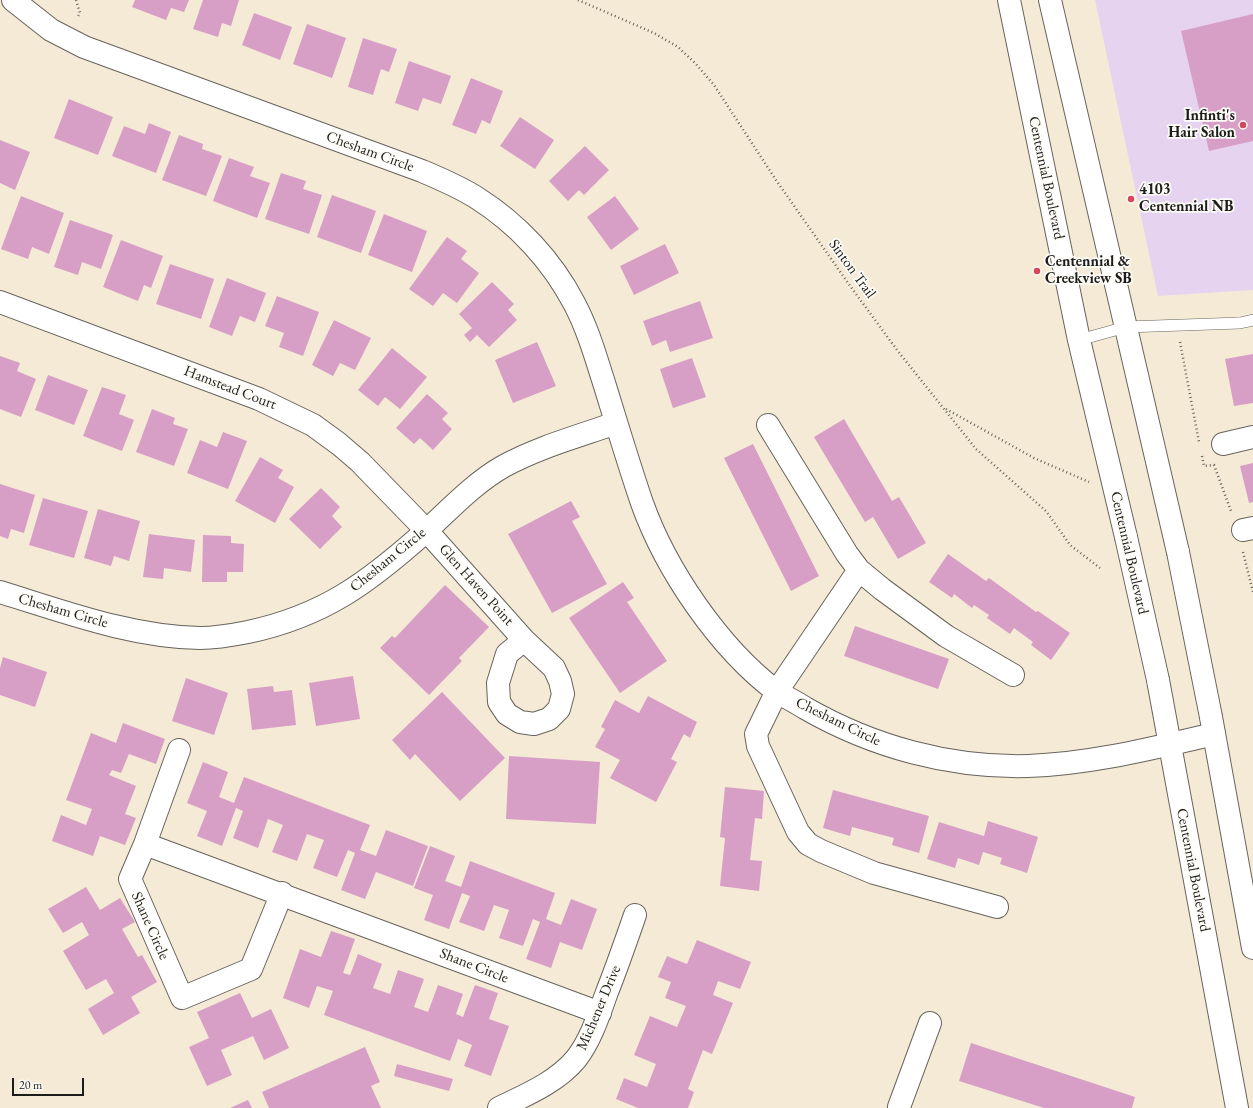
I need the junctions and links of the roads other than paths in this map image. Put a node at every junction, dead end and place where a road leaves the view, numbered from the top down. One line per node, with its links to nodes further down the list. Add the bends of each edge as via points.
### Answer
1 (13, 0): 8 (street, Chesham Circle, via 51,30 84,47 422,171 476,196 526,237 562,282 590,338)
2 (1009, 0): 7 (street, Centennial Boulevard)
3 (1050, 0): 6 (street)
4 (0, 302): 12 (street, Hamstead Court, via 259,398 287,411 313,425 339,444)
5 (1253, 320): 6 (lane, via 1240,323)
6 (1126, 327): 7 (lane); 18 (street, bridge, via 1178,552)
7 (1079, 340): 19 (street, Centennial Boulevard, bridge, via 1126,537)
8 (616, 423): 12 (street, Chesham Circle, via 532,453 504,466 453,504); 17 (street, Chesham Circle, via 642,503 674,572 719,635)
9 (768, 425): 13 (street)
10 (1253, 437): 11 (street)
11 (1223, 444)
12 (426, 530): 14 (street, Chesham Circle, via 381,570 330,604 269,627 236,634 202,638 140,632); 15 (street, Glen Haven Point)
13 (859, 570): 16 (street, via 946,636); 17 (street)
14 (0, 592)
15 (524, 640)
16 (1013, 675)
17 (777, 691): 19 (street, Chesham Circle, via 856,734 897,749 940,759 985,765 1028,766 1078,762); 23 (street, via 756,734 758,746 798,832 808,844 874,873)
18 (1213, 726): 19 (street, Chesham Circle); 25 (street)
19 (1170, 744): 30 (street, Centennial Boulevard)
20 (180, 750): 21 (street)
21 (145, 844): 22 (street, Shane Circle); 22 (street, Shane Circle, via 130,879 182,998 251,969)
22 (282, 893): 26 (street, Shane Circle)
23 (997, 907)
24 (635, 915): 26 (street, Michener Drive)
25 (1253, 948)
26 (600, 1012): 28 (street, Michener Drive, via 587,1042 576,1059 540,1088)
27 (930, 1023): 29 (street)
28 (499, 1108)
29 (899, 1108)
30 (1237, 1108)

